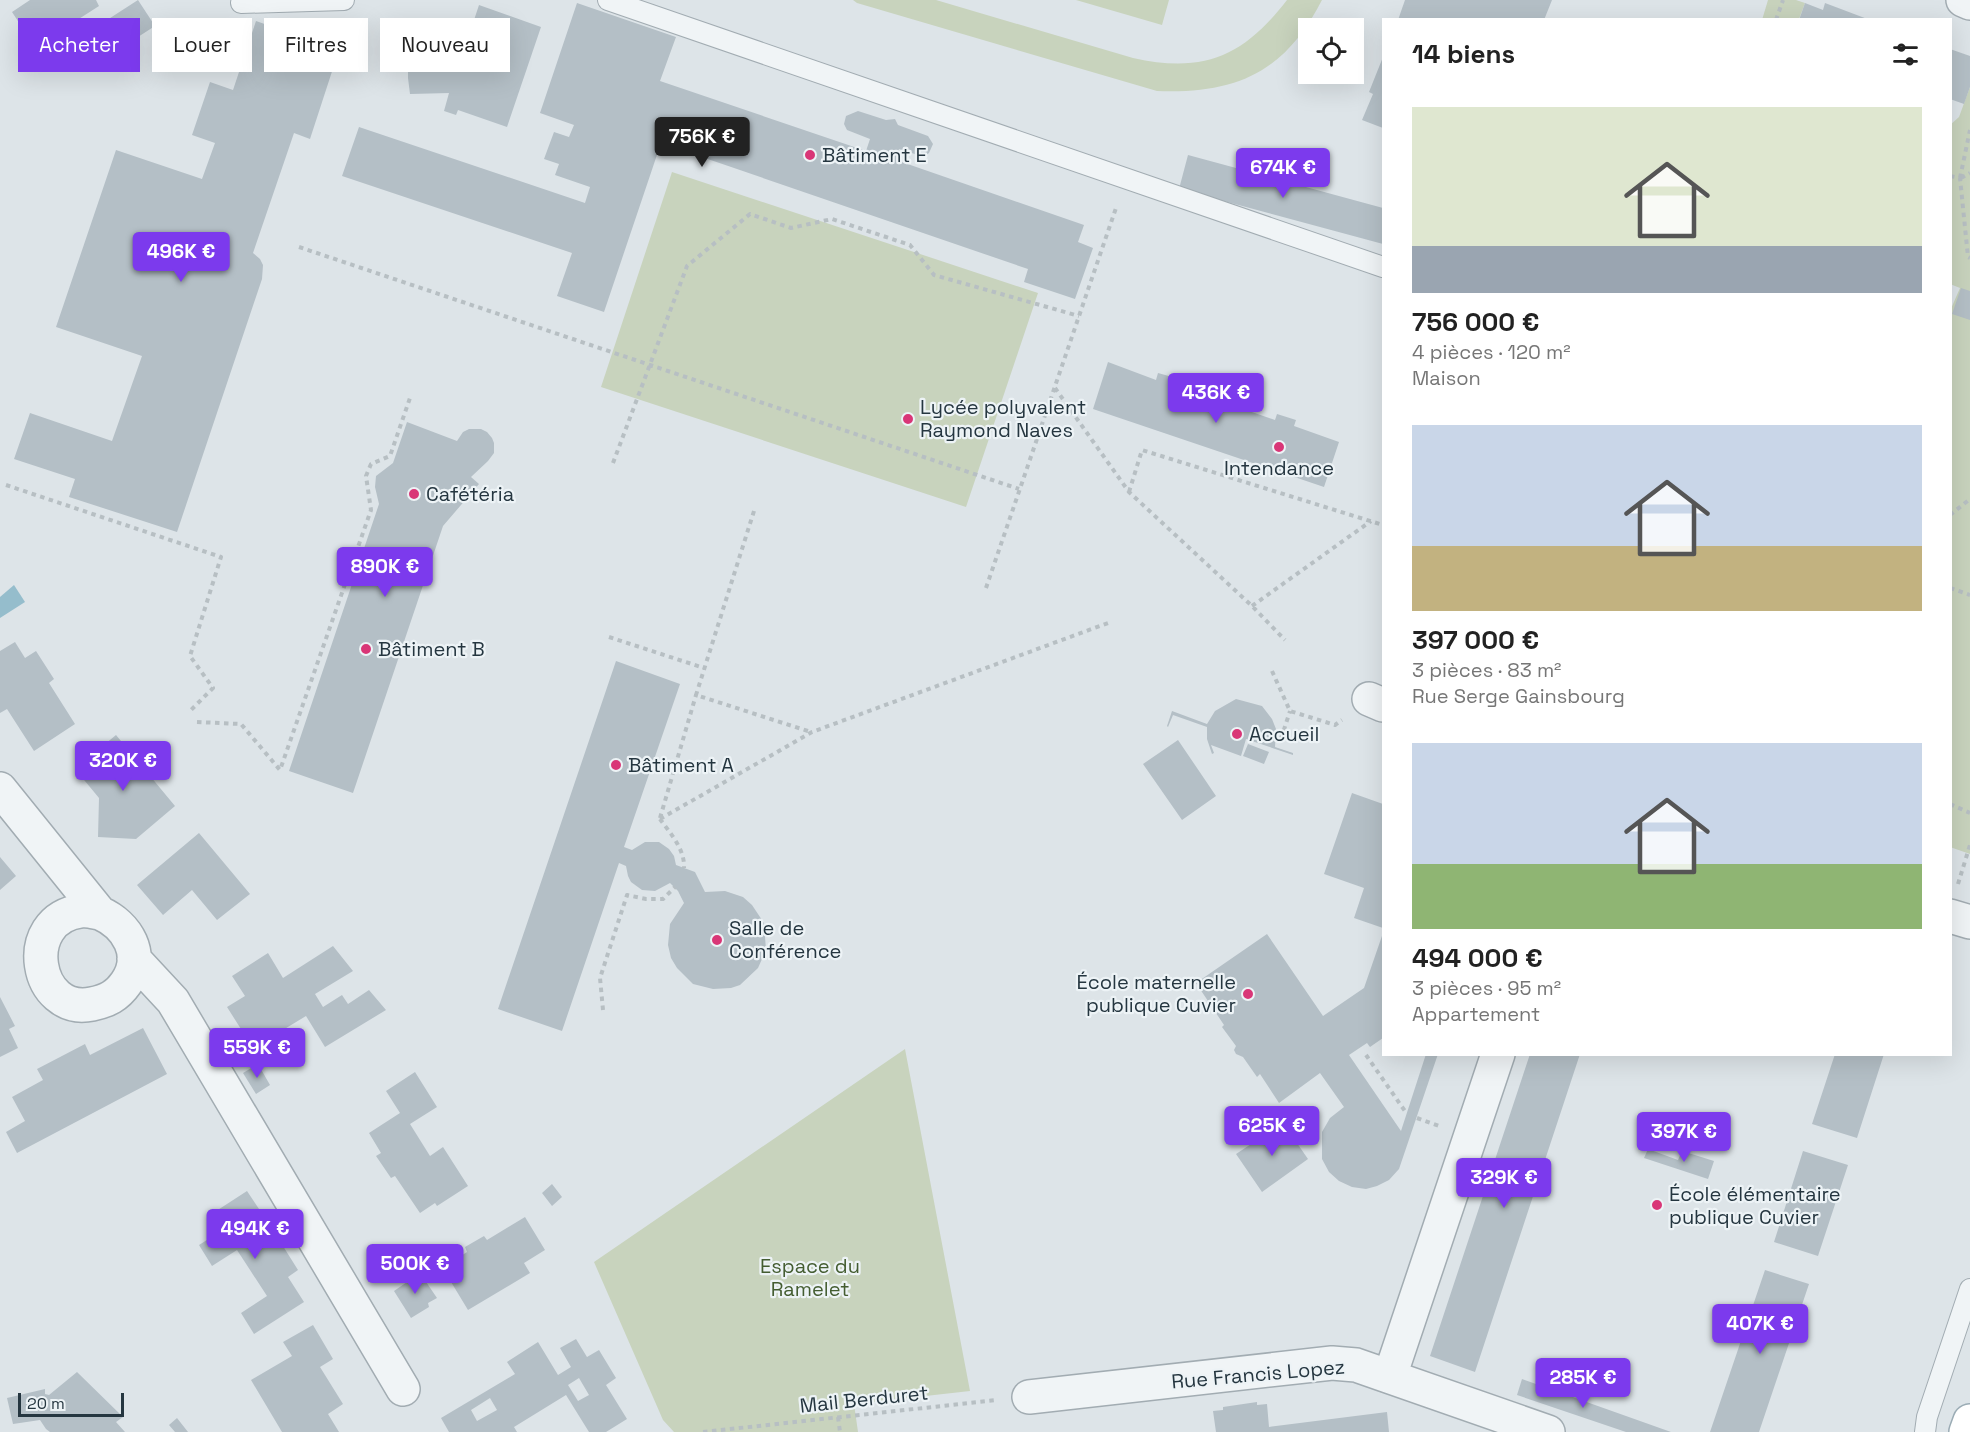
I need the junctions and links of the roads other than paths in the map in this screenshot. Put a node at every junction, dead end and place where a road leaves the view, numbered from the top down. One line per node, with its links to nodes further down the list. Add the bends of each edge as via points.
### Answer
1 (344, 0): 4 (lane)
2 (608, 0): 6 (lane)
3 (1963, 0): 5 (street)
4 (241, 3)
5 (1970, 3)
6 (1382, 267)
7 (0, 789): 9 (street)
8 (1953, 903): 10 (street)
9 (100, 913): 11 (street, via 125,930); 11 (street, via 82,911 65,916 42,943 39,961 54,993 69,1002 105,1002 120,992)
10 (1970, 922)
11 (135, 959): 15 (street, via 173,1001)
12 (1497, 1056): 14 (street)
13 (1970, 1289): 19 (lane)
14 (1390, 1376): 16 (street, Rue Francis Lopez, via 1356,1365 1332,1363); 18 (street, Rue Francis Lopez)
15 (403, 1389)
16 (1029, 1397)
17 (1970, 1422): 20 (main road)
18 (1548, 1432)
19 (1925, 1432)
20 (1966, 1432)

